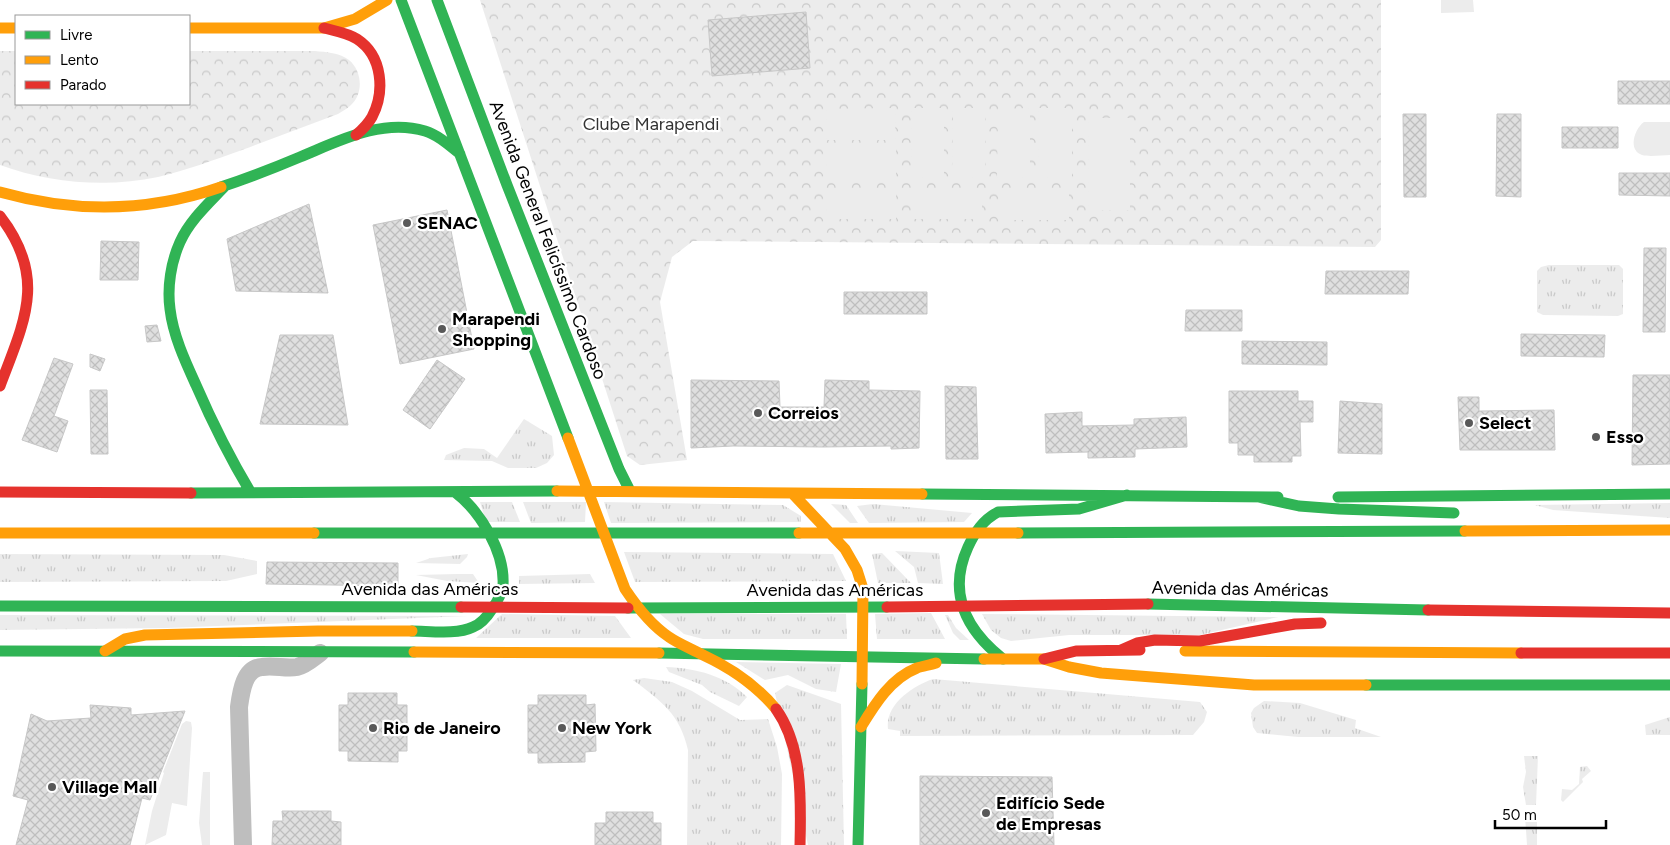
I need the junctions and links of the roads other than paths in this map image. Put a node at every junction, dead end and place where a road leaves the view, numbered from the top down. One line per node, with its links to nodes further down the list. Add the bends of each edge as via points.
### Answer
1 (386, 0): 7 (main road, via 355,19)
2 (401, 0): 9 (main road)
3 (438, 0): 10 (main road, Avenida General Felicíssimo Cardoso)
4 (0, 28): 5 (main road)
5 (15, 28)
6 (190, 28): 7 (main road)
7 (324, 28): 8 (main road, via 359,40 373,56 380,75 380,96 372,116)
8 (356, 135): 9 (main road, via 387,128 426,131); 11 (main road)
9 (460, 154): 13 (main road)
10 (507, 185): 13 (main road, via 504,198 493,203); 17 (main road, Avenida General Felicíssimo Cardoso, via 618,469)
11 (225, 186): 12 (main road, via 165,202 121,207 65,206); 20 (main road, via 190,226 177,248 170,304 176,336 192,375 226,452)
12 (0, 192)
13 (477, 200): 16 (main road)
14 (0, 216): 15 (main road, via 22,253 28,277 25,320)
15 (0, 386)
16 (588, 491): 17 (main road); 19 (main road); 31 (main road)
17 (630, 491): 21 (main road)
18 (0, 492): 20 (main road)
19 (455, 492): 20 (main road); 30 (main road, via 468,504)
20 (251, 493)
21 (792, 493): 23 (main road); 32 (main road)
22 (1670, 494): 24 (main road)
23 (1127, 495): 24 (main road); 33 (main road, via 1079,509 998,512 986,518)
24 (1258, 497): 25 (main road, via 1299,506)
25 (1466, 514)
26 (1581, 519): 27 (main road)
27 (1647, 530): 28 (main road); 33 (main road)
28 (1670, 530)
29 (0, 533): 30 (main road)
30 (488, 533): 31 (main road); 35 (main road, via 502,576 502,589)
31 (604, 533): 32 (main road); 36 (main road, via 624,589)
32 (830, 533): 33 (main road); 37 (main road, via 845,549 857,570)
33 (975, 534): 38 (main road, via 962,560 959,581)
34 (0, 606): 35 (main road, Avenida das Américas)
35 (494, 607): 36 (main road, Avenida das Américas); 45 (main road, via 483,622 468,630 153,635 125,639)
36 (637, 608): 37 (main road, Avenida das Américas); 47 (main road, via 663,633)
37 (864, 608): 38 (main road, Avenida das Américas); 49 (main road)
38 (963, 608): 39 (main road, Avenida das Américas, via 1181,604); 51 (main road, via 974,633 990,651)
39 (1389, 610): 40 (main road, Avenida das Américas); 41 (main road)
40 (1670, 613)
41 (1359, 620)
42 (1332, 622): 43 (main road, via 1295,624 1200,641 1155,640)
43 (1121, 650): 48 (main road); 52 (main road, via 1076,650)
44 (0, 651): 45 (main road)
45 (105, 651): 46 (main road)
46 (320, 653): 47 (main road); 55 (street, via 297,667 260,666 246,677 239,707)
47 (699, 653): 49 (main road); 56 (main road, via 739,675 781,718 795,759)
48 (1670, 653)
49 (864, 656): 50 (main road); 54 (main road)
50 (951, 659): 51 (main road); 54 (main road, via 917,668 894,684 880,698)
51 (1003, 659): 52 (main road)
52 (1044, 659): 53 (main road, via 1101,673 1254,685)
53 (1670, 685)
54 (860, 729): 57 (main road)
55 (243, 845)
56 (800, 845)
57 (858, 845)

